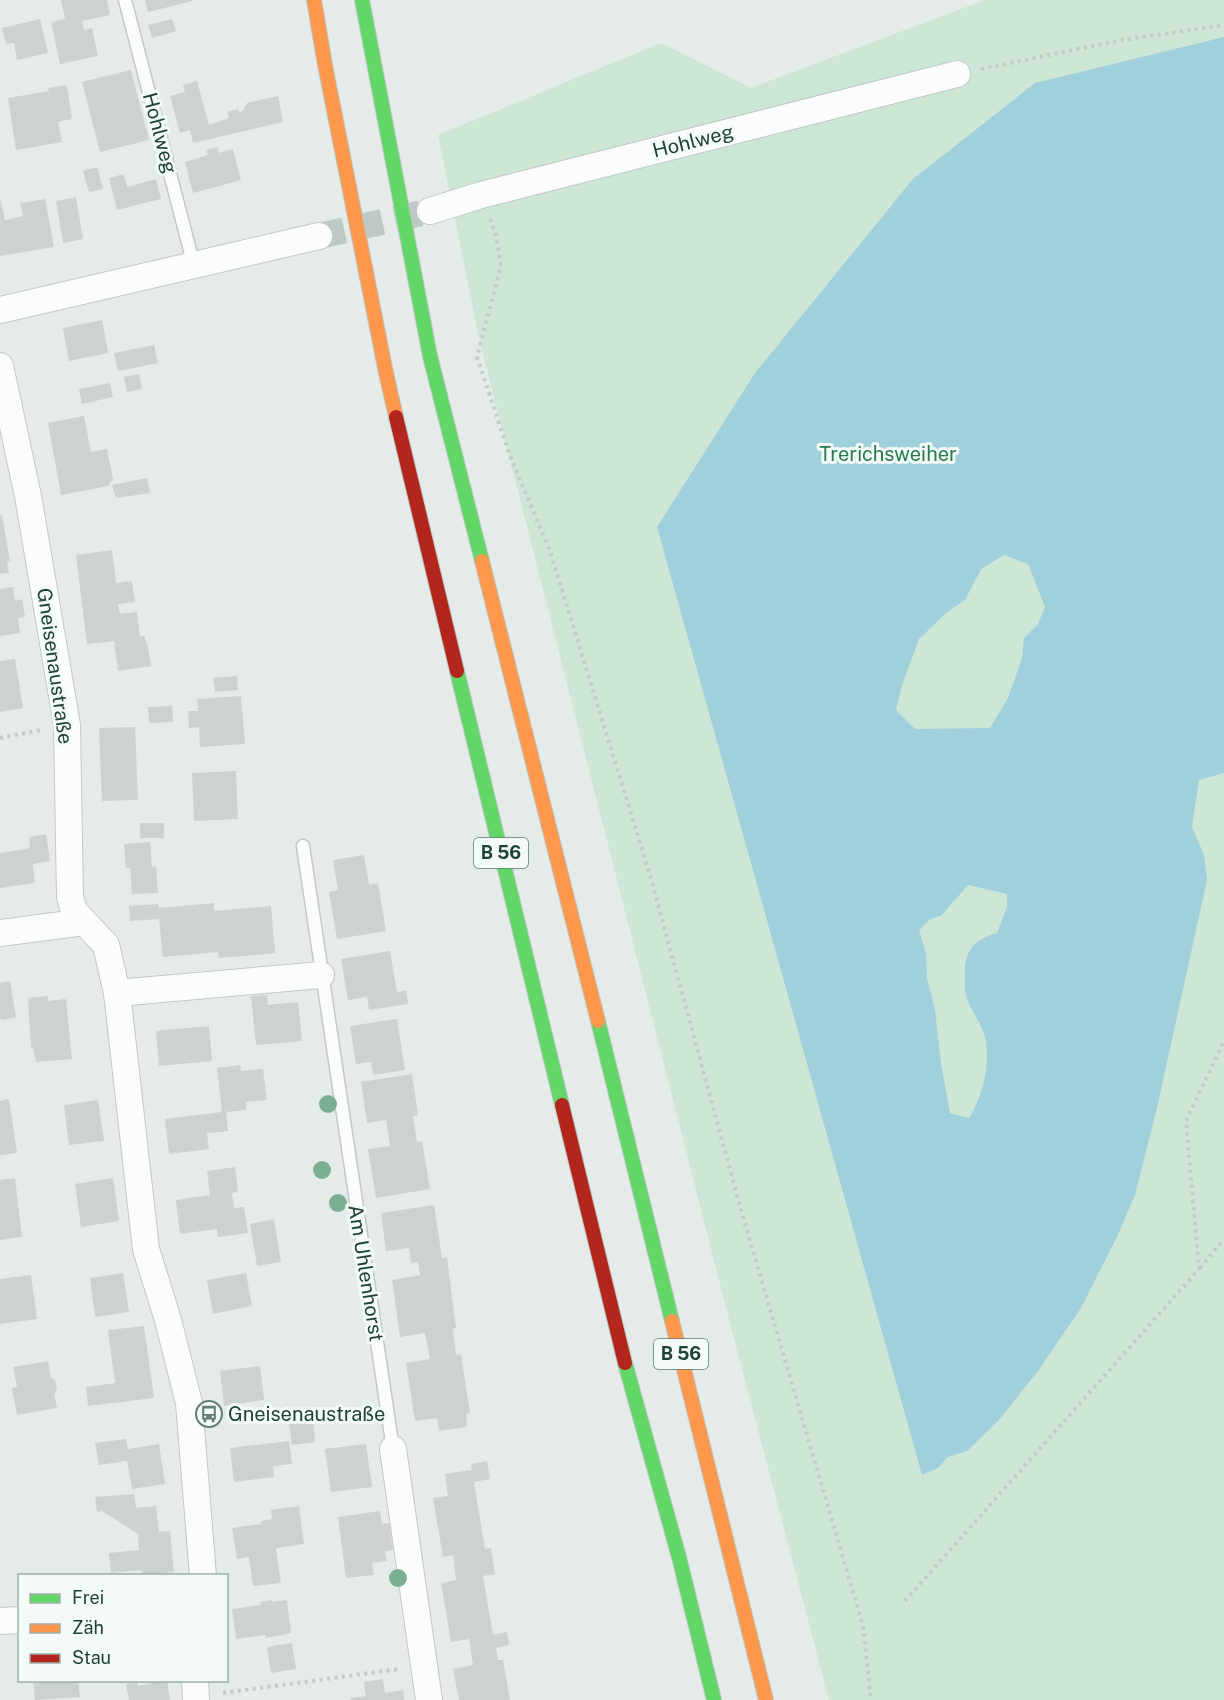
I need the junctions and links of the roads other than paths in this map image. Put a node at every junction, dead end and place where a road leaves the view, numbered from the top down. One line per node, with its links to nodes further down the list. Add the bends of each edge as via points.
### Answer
1 (125, 0): 7 (lane, Hohlweg)
2 (314, 0): 20 (highway, B 56, via 389,385 614,1323)
3 (362, 0): 21 (highway, B 56, via 430,356)
4 (957, 74): 5 (street, Hohlweg)
5 (430, 211)
6 (319, 236): 7 (street)
7 (194, 266): 8 (street)
8 (0, 310)
9 (0, 366): 11 (street, Gneisenaustraße, via 28,496 68,725 70,897 74,911)
10 (303, 846): 13 (lane, Am Uhlenhorst)
11 (84, 922): 12 (street); 14 (street, Gneisenaustraße, via 105,945)
12 (0, 933)
13 (321, 975): 14 (street); 15 (lane, Am Uhlenhorst)
14 (117, 993): 16 (street, Gneisenaustraße, via 147,1249 189,1403)
15 (393, 1449): 19 (street, Am Uhlenhorst)
16 (203, 1574)
17 (18, 1620): 18 (street)
18 (0, 1621)
19 (429, 1700)
20 (714, 1700)
21 (766, 1700)

